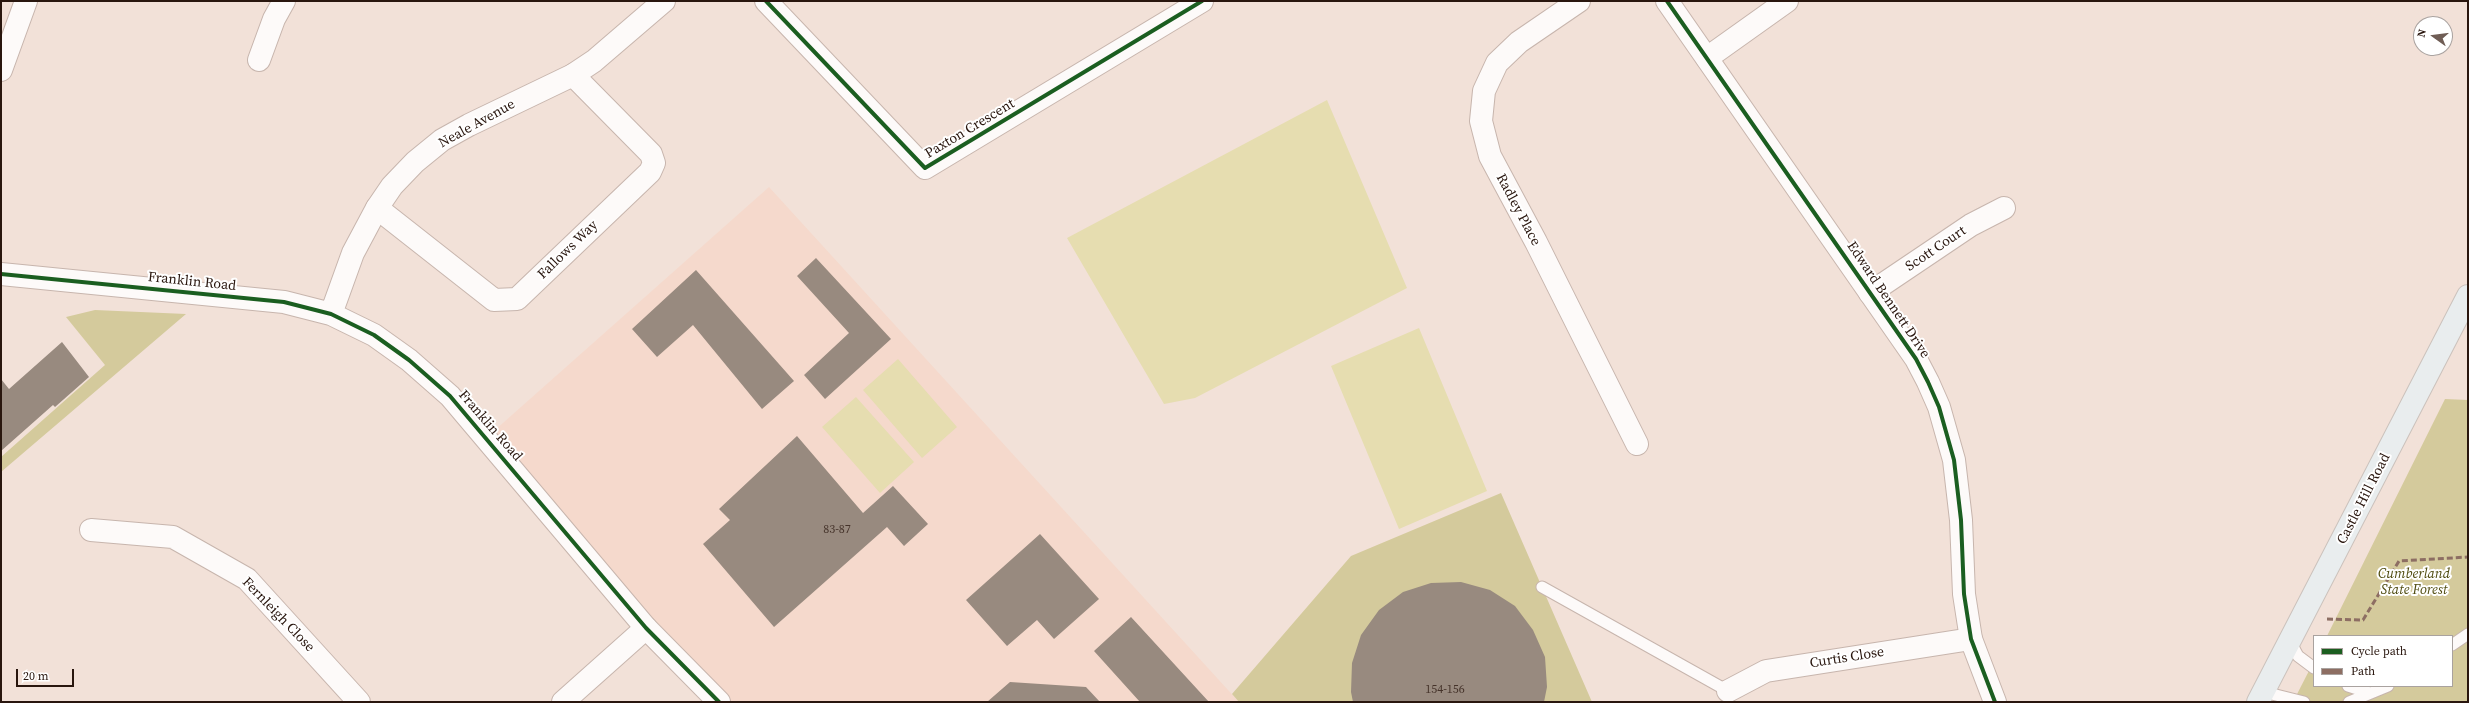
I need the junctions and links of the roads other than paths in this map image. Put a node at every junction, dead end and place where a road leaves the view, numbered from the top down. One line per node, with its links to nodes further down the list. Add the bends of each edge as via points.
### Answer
1 (26, 1): 11 (street)
2 (284, 1): 10 (street, via 274,19)
3 (664, 1): 12 (street, Neale Avenue, via 594,61)
4 (766, 1): 5 (street, Paxton Crescent, via 925,168)
5 (1202, 1)
6 (1579, 1): 19 (street, Radley Place, via 1519,42 1497,63 1484,91 1481,121 1483,138)
7 (1667, 1): 9 (street, Edward Bennett Drive)
8 (1786, 1): 9 (street)
9 (1707, 58): 16 (street, Edward Bennett Drive)
10 (259, 60)
11 (1, 70)
12 (573, 74): 13 (street, Neale Avenue, via 442,140 415,162 392,186); 13 (street, Fallows Way, via 651,154 654,163 650,172 517,299 494,300)
13 (377, 208): 18 (street, Neale Avenue, via 353,253)
14 (2004, 208): 16 (street, Scott Court, via 1971,226)
15 (1, 274): 18 (street, Franklin Road, via 284,302)
16 (1870, 293): 24 (street, Edward Bennett Drive, via 1916,359 1939,407 1948,433 1959,491 1964,594)
17 (2468, 296): 25 (main road, Castle Hill Road)
18 (331, 314): 22 (street, Franklin Road, via 374,335 409,360 450,396)
19 (1637, 444)
20 (91, 530): 33 (street, Fernleigh Close, via 173,537 248,579)
21 (1542, 587): 30 (lane)
22 (646, 628): 34 (street); 35 (street, Franklin Road)
23 (2468, 634): 26 (lane)
24 (1970, 639): 30 (street, Curtis Close, via 1766,671); 36 (street, Edward Bennett Drive)
25 (2290, 642): 27 (lane, via 2298,656); 32 (main road, Castle Hill Road)
26 (2453, 644)
27 (2313, 667)
28 (2351, 687): 31 (lane)
29 (2385, 687): 31 (lane)
30 (1728, 691)
31 (2370, 693): 38 (lane)
32 (2261, 697): 37 (lane)
33 (359, 702)
34 (563, 702)
35 (719, 702)
36 (1995, 702)
37 (2304, 702)
38 (2348, 702)

